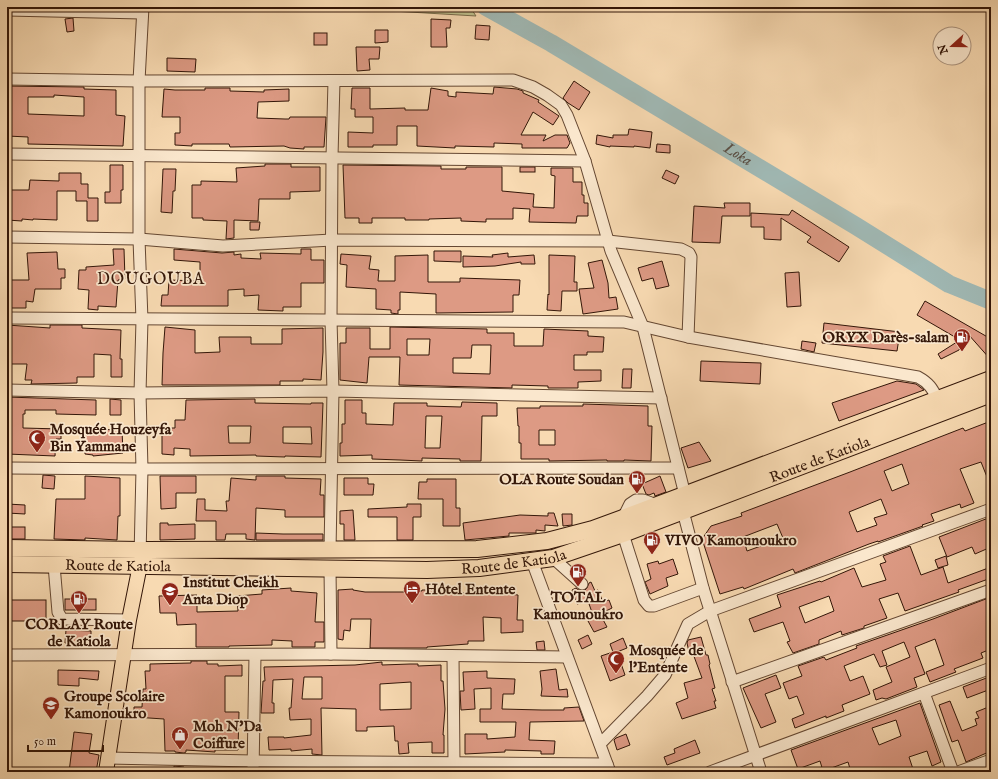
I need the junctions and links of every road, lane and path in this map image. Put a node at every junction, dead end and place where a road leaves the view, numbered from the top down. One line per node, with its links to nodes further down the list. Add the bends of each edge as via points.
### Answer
1 (7, 10): 2 (street)
2 (142, 10): 4 (street)
3 (7, 79): 4 (street)
4 (139, 80): 5 (street); 7 (street)
5 (334, 81): 8 (street); 9 (street, via 513,80 534,88 561,105 568,115)
6 (7, 154): 7 (street)
7 (139, 155): 8 (street); 11 (street)
8 (332, 157): 9 (street); 12 (street)
9 (585, 161): 13 (street)
10 (7, 237): 11 (street)
11 (139, 239): 12 (street, via 231,246); 15 (street)
12 (332, 240): 13 (street); 16 (street)
13 (608, 241): 17 (street); 18 (street, via 681,249 690,253)
14 (7, 318): 15 (street)
15 (142, 320): 16 (street); 22 (street)
16 (331, 320): 17 (street, via 624,322); 21 (street)
17 (643, 327): 18 (street); 24 (street)
18 (688, 337): 25 (street, via 918,377 928,383)
19 (991, 379): 25 (highway, Route de Katiola)
20 (7, 390): 22 (street)
21 (333, 391): 22 (street); 24 (street); 27 (street)
22 (140, 393): 29 (street)
23 (991, 394): 32 (highway, Route de Katiola)
24 (661, 398): 28 (street)
25 (938, 400): 30 (highway, Route de Katiola)
26 (7, 468): 29 (street)
27 (331, 468): 28 (street); 29 (street); 35 (street)
28 (678, 468): 30 (street)
29 (142, 469): 36 (street)
30 (685, 495): 33 (highway, Route de Katiola, via 657,505)
31 (991, 508): 45 (street)
32 (683, 511): 33 (highway, Route de Katiola); 43 (street)
33 (623, 526): 35 (highway, Route de Katiola, via 547,541 476,549); 37 (highway, Route de Katiola); 43 (street, via 644,600 649,606)
34 (7, 548): 36 (highway, Route de Katiola)
35 (330, 550): 36 (highway, Route de Katiola)
36 (140, 558): 40 (highway, Route de Katiola); 41 (highway, Route de Katiola); 46 (main road)
37 (553, 558): 38 (highway, Route de Katiola); 42 (street)
38 (532, 562): 41 (highway, Route de Katiola, via 480,568 427,570); 52 (street)
39 (7, 564): 40 (highway, Route de Katiola)
40 (54, 565): 46 (street, via 58,615 62,619)
41 (330, 568): 47 (street)
42 (582, 584)
43 (703, 588): 45 (street)
44 (991, 590): 54 (street)
45 (710, 611): 54 (street); 56 (street, via 688,624 665,675)
46 (128, 620): 49 (main road)
47 (331, 654): 50 (street); 51 (street)
48 (7, 655): 49 (street)
49 (123, 655): 50 (street); 60 (main road)
50 (255, 655): 61 (street)
51 (453, 656): 52 (street); 59 (street)
52 (567, 657): 56 (street)
53 (991, 668): 55 (street)
54 (732, 682): 57 (street)
55 (924, 693): 57 (street); 66 (street)
56 (600, 744): 63 (street)
57 (756, 755): 64 (street); 65 (street)
58 (991, 760): 67 (street)
59 (454, 763): 62 (street); 63 (street)
60 (107, 765): 61 (street)
61 (253, 767): 62 (street)
62 (364, 767)
63 (609, 768)
64 (710, 772)
65 (761, 772)
66 (953, 772)
67 (958, 772)

